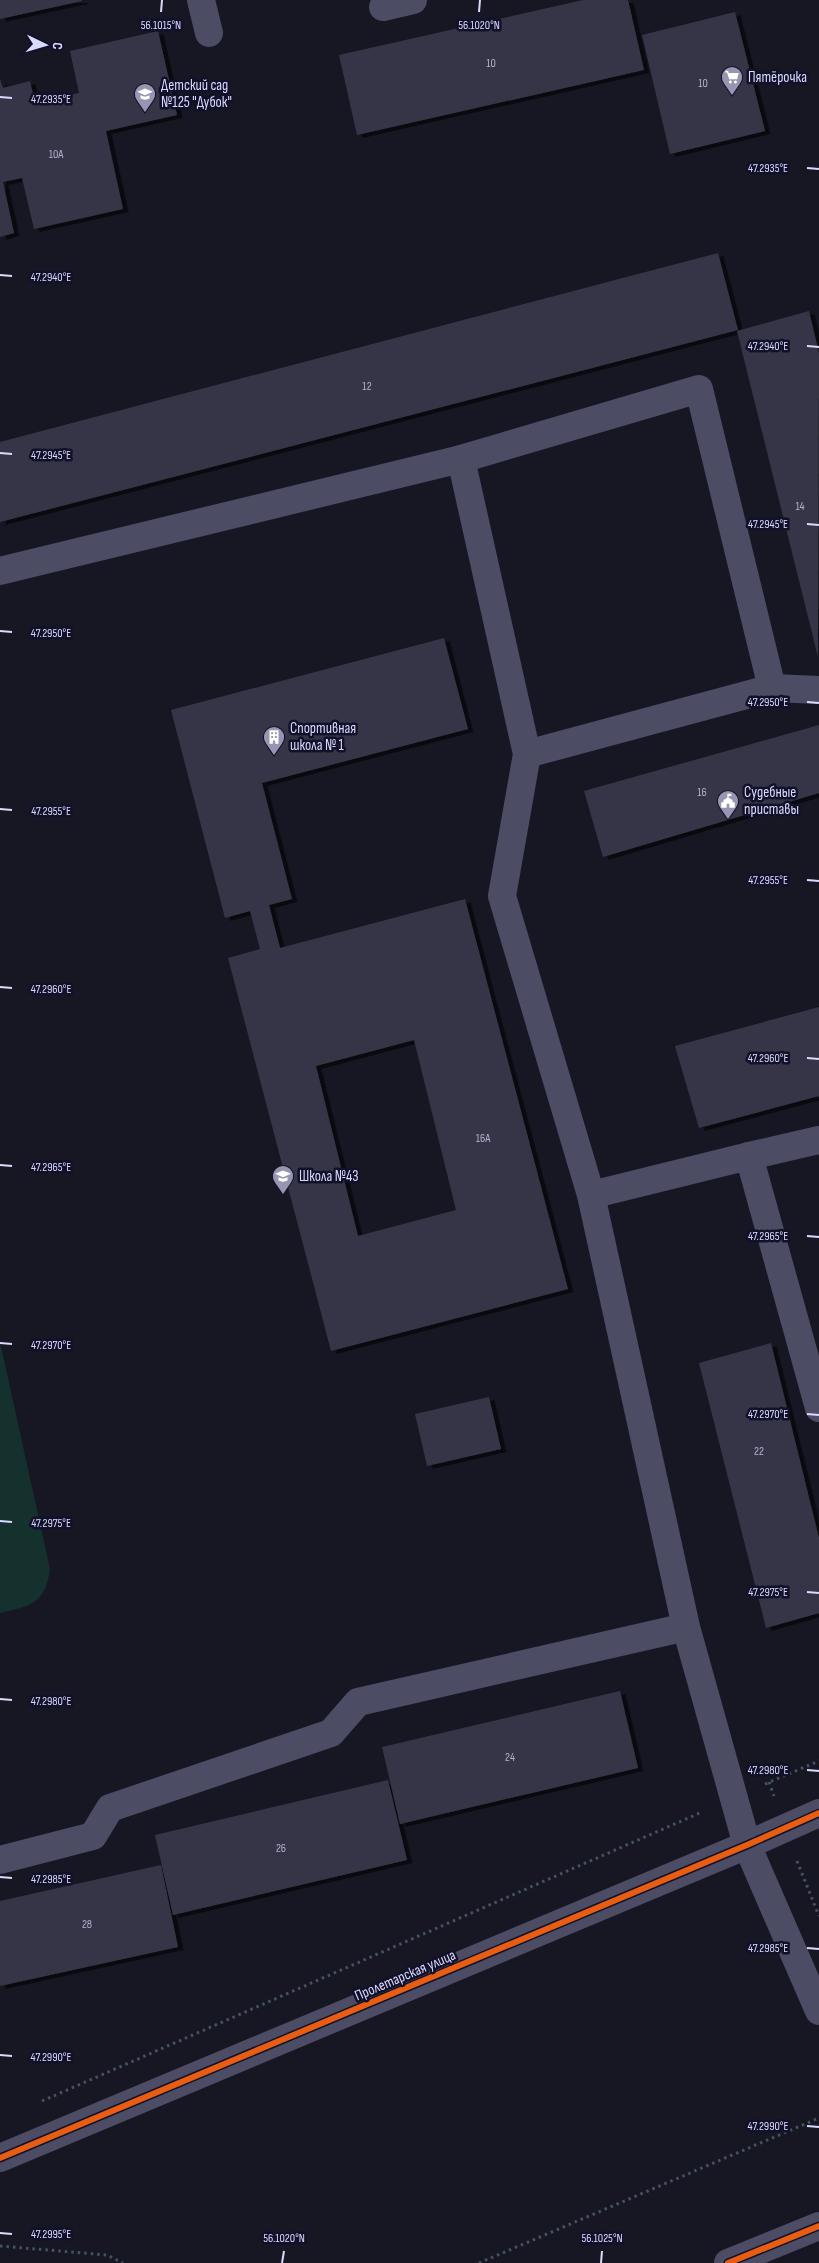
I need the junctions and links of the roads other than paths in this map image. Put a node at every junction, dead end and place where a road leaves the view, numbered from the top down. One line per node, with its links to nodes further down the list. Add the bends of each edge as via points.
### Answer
1 (202, 0): 4 (street)
2 (413, 0): 3 (street)
3 (383, 6)
4 (209, 33)
5 (461, 459): 6 (street); 7 (street, via 699,389); 9 (street)
6 (0, 571)
7 (772, 688): 8 (street); 9 (street)
8 (819, 690)
9 (526, 754): 12 (street, via 502,896)
10 (819, 1140): 11 (street)
11 (749, 1156): 12 (street); 13 (street)
12 (591, 1195): 14 (street)
13 (819, 1408)
14 (686, 1627): 16 (street); 17 (street, via 358,1702 331,1733 110,1808 93,1836)
15 (819, 1813): 16 (street, Пролетарская улица)
16 (747, 1845): 18 (street); 19 (street, Пролетарская улица)
17 (0, 1860)
18 (819, 2011)
19 (0, 2158)
20 (819, 2226): 21 (street)
21 (728, 2263)

